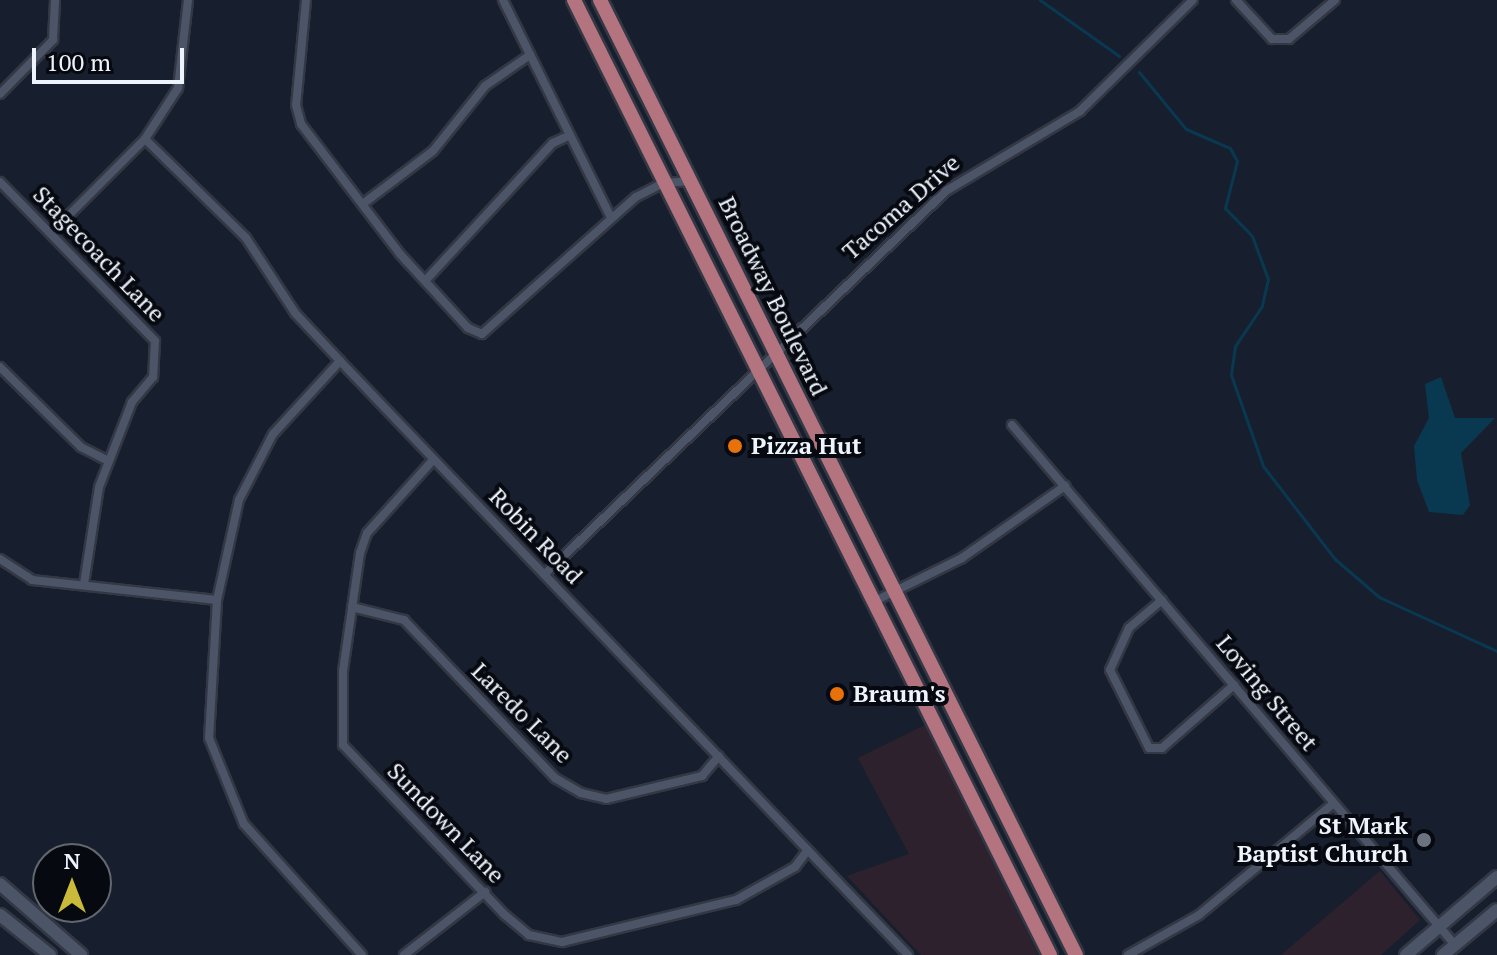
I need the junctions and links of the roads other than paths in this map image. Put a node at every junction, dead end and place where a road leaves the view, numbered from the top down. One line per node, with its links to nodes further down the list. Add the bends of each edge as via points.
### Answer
1 (55, 0): 11 (street, via 53,40)
2 (188, 0): 13 (street, via 178,88)
3 (306, 0): 17 (street, via 296,105 301,124)
4 (503, 0): 10 (street)
5 (574, 0): 16 (main road, Broadway Boulevard)
6 (600, 0): 14 (main road, Broadway Boulevard)
7 (1193, 0): 21 (street, Tacoma Drive, via 1080,111 946,191)
8 (1236, 0): 9 (street, via 1272,39 1289,39)
9 (1335, 0)
10 (530, 55): 12 (street); 17 (street, via 475,95 433,151)
11 (0, 94)
12 (568, 136): 18 (street); 20 (street, via 553,143)
13 (145, 139): 19 (street); 22 (street, Robin Road, via 270,265 295,313)
14 (693, 181): 16 (street); 21 (main road, Broadway Boulevard)
15 (0, 182): 19 (street, Stagecoach Lane)
16 (664, 183): 18 (street); 24 (main road, Broadway Boulevard)
17 (364, 203): 20 (street)
18 (610, 216): 20 (street, via 482,334 468,328)
19 (52, 232): 27 (street, Stagecoach Lane, via 155,341 153,377 132,402)
20 (425, 281)
21 (775, 351): 24 (street, Tacoma Drive); 32 (main road, Broadway Boulevard)
22 (340, 361): 26 (street, Robin Road); 33 (street, via 273,434 259,461 239,500)
23 (0, 367): 27 (street, via 81,447)
24 (756, 369): 30 (street, Tacoma Drive); 35 (main road, Broadway Boulevard)
25 (1012, 425): 28 (street, Loving Street)
26 (433, 460): 30 (street, Robin Road); 36 (street, Sundown Lane, via 367,533)
27 (109, 461): 31 (street, Stagecoach Lane, via 87,541)
28 (1065, 486): 32 (street, via 962,558); 34 (street, Loving Street)
29 (0, 559): 31 (street, via 32,580)
30 (545, 574): 38 (street, Robin Road)
31 (84, 584): 33 (street)
32 (895, 592): 35 (street); 40 (main road, Broadway Boulevard)
33 (217, 600): 53 (street, via 209,738 226,794 268,855)
34 (1162, 600): 37 (street, Loving Street); 37 (street, via 1129,628 1110,670 1149,748 1162,748)
35 (873, 602): 42 (main road, Broadway Boulevard)
36 (352, 607): 38 (street, Laredo Lane, via 404,620 555,778 581,793 606,799 702,776); 45 (street, Sundown Lane, via 343,745)
37 (1234, 685): 39 (street, Loving Street)
38 (719, 756): 41 (street, Robin Road)
39 (1334, 803): 48 (street, Loving Street); 57 (street, via 1199,915)
40 (1020, 843): 42 (main road); 56 (main road, Broadway Boulevard)
41 (808, 850): 45 (street, Sundown Lane, via 795,867 736,900 562,942 529,935); 50 (street, Robin Road)
42 (999, 852): 55 (main road, Broadway Boulevard)
43 (1497, 877): 48 (main road)
44 (0, 884): 52 (main road)
45 (485, 892): 54 (street)
46 (1497, 910): 49 (main road)
47 (0, 915): 51 (main road)
48 (1439, 926): 49 (street, Loving Street); 58 (main road)
49 (1455, 945): 59 (main road)
50 (902, 953)
51 (50, 955)
52 (81, 955)
53 (362, 955)
54 (404, 955)
55 (1050, 955)
56 (1076, 955)
57 (1128, 955)
58 (1406, 955)
59 (1443, 955)

